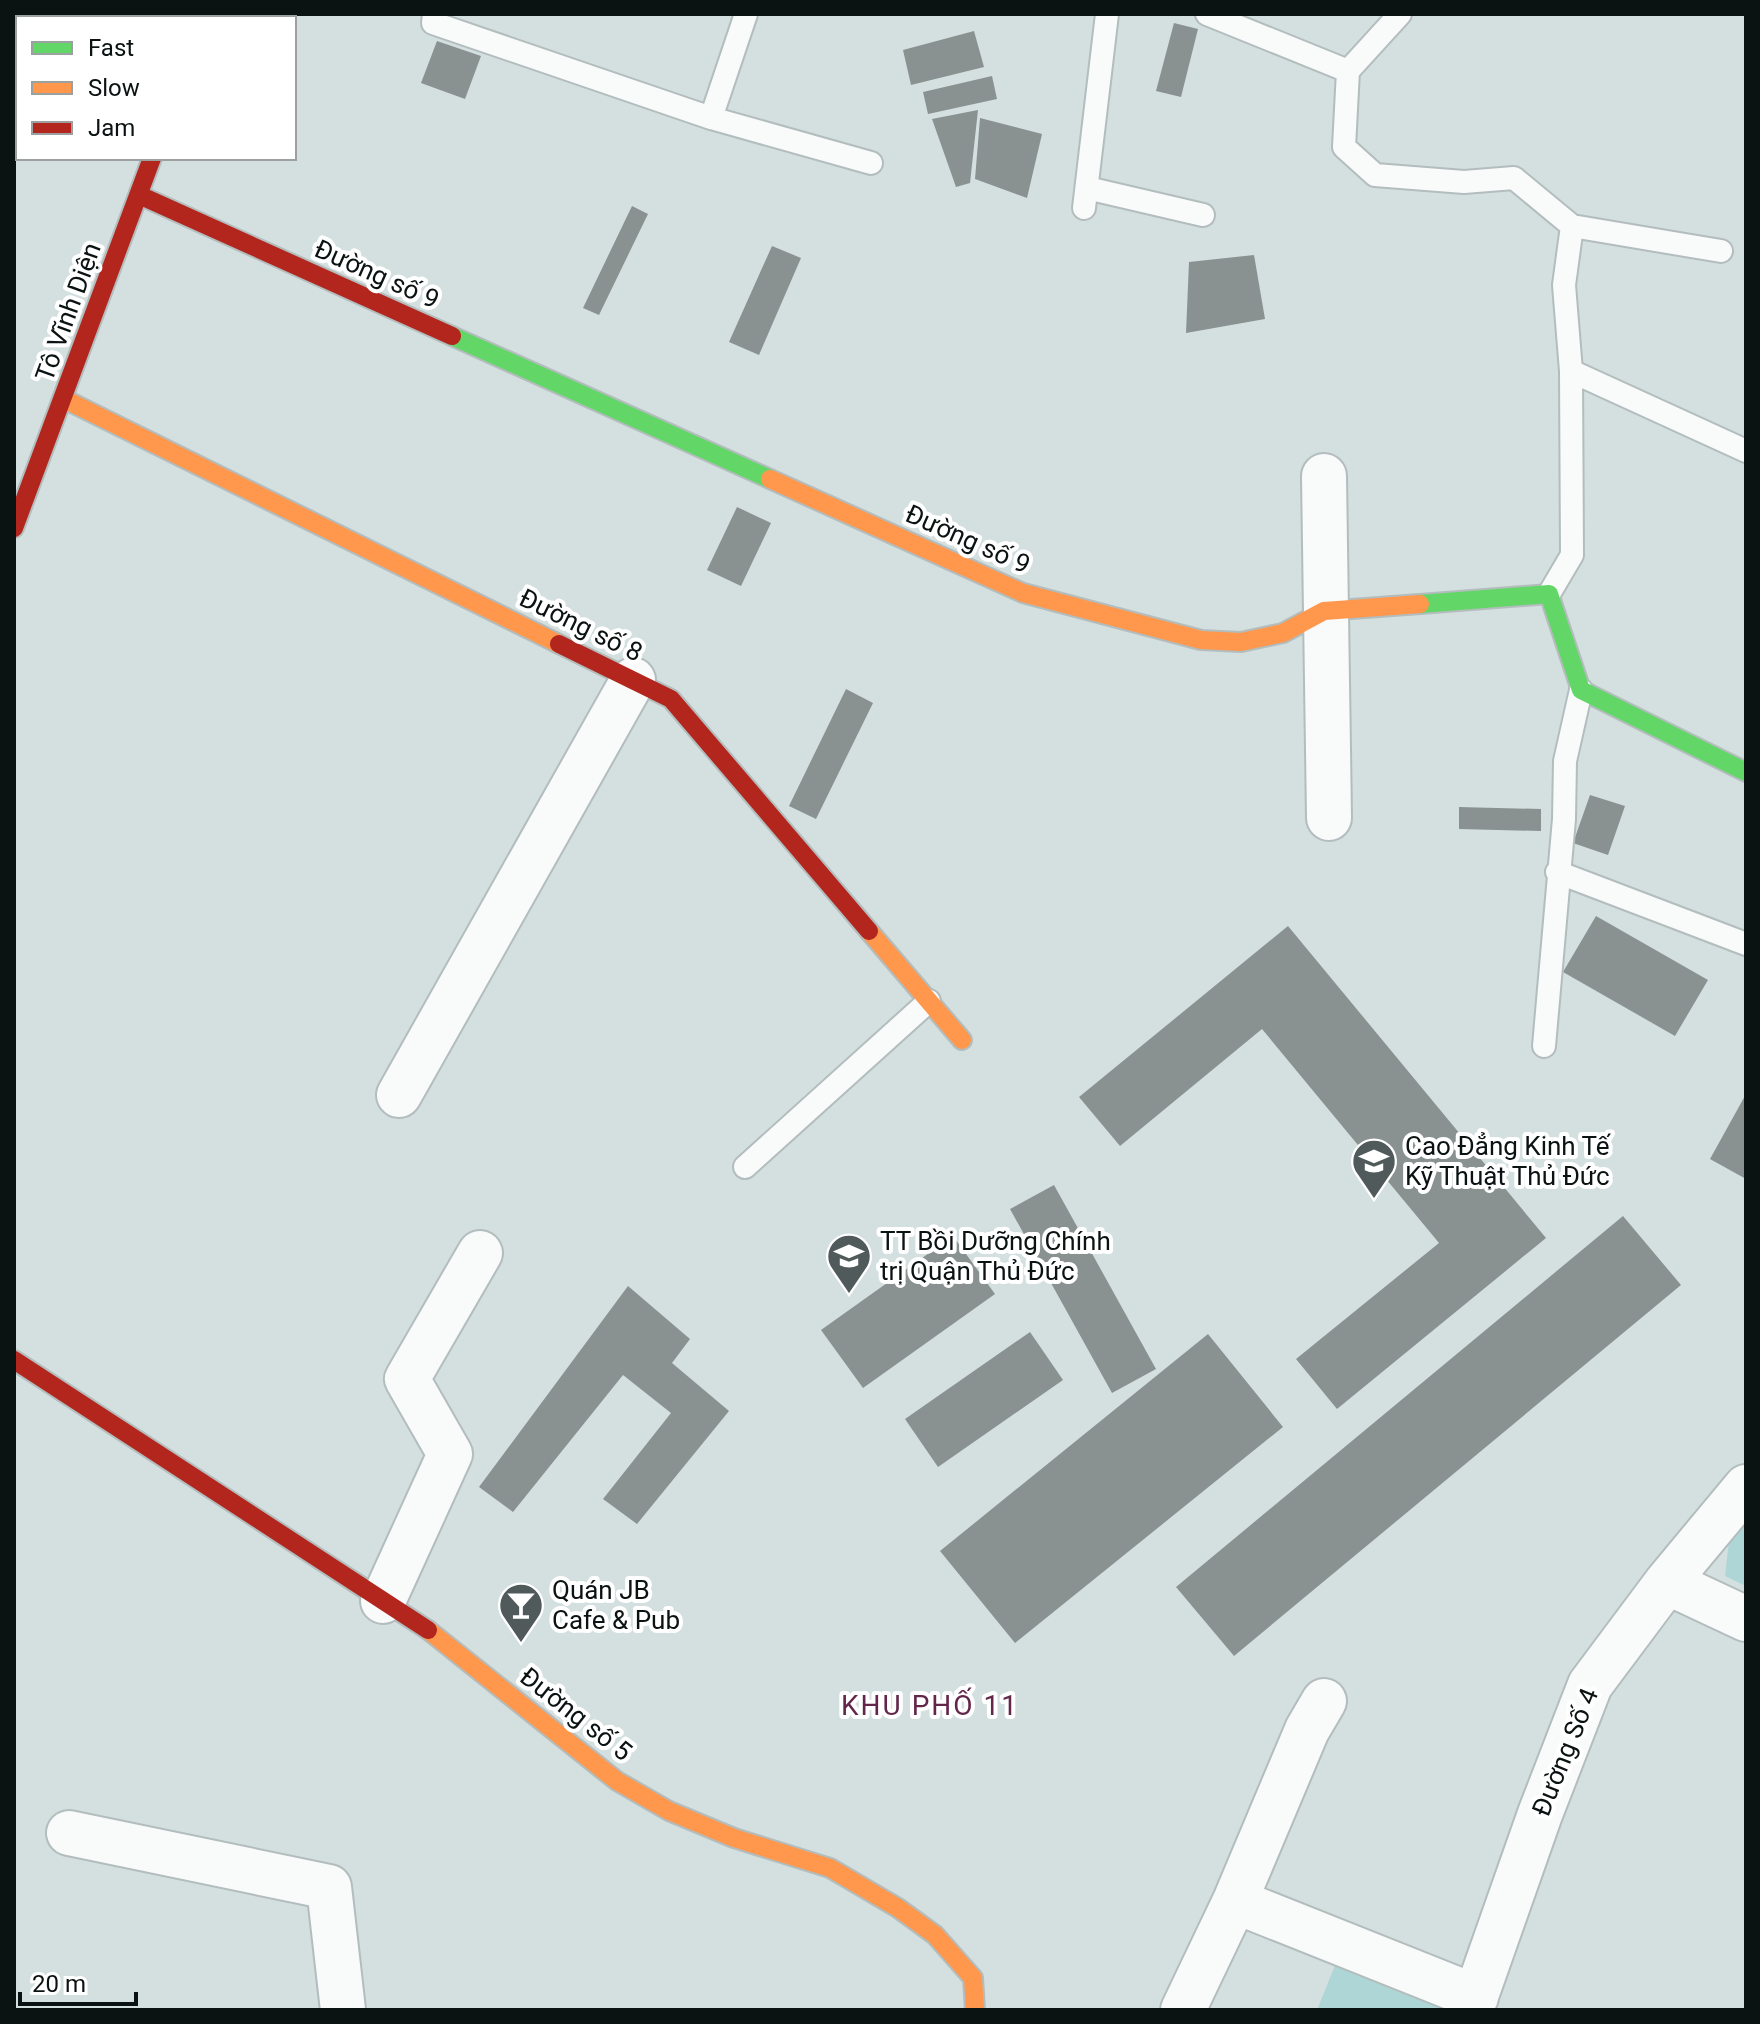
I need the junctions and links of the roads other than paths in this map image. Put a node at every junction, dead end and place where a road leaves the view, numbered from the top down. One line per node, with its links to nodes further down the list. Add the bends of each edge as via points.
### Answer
1 (434, 14): 7 (lane, via 433,23)
2 (746, 14): 7 (lane)
3 (1107, 14): 11 (lane, via 1086,198)
4 (1207, 14): 6 (lane)
5 (1400, 14): 6 (lane)
6 (1348, 71): 12 (lane, via 1344,147 1375,175 1464,182 1514,178)
7 (711, 118): 9 (lane)
8 (151, 160): 10 (street, Tô Vĩnh Diện)
9 (871, 163)
10 (139, 195): 15 (street, Tô Vĩnh Diện); 20 (street, Đường số 9, via 1023,593 1201,640 1241,642 1283,633)
11 (1203, 215)
12 (1572, 226): 13 (lane); 14 (lane, via 1564,285)
13 (1721, 251)
14 (1571, 371): 16 (lane); 19 (lane, via 1572,555)
15 (64, 399): 18 (street, Tô Vĩnh Diện); 21 (street, Đường số 8)
16 (1746, 451)
17 (1324, 476): 20 (street)
18 (14, 528)
19 (1549, 594): 20 (street, Đường số 9); 22 (street)
20 (1324, 611): 24 (street)
21 (633, 680): 27 (street, Đường số 8, via 671,699); 30 (street)
22 (1581, 690): 23 (street); 25 (lane, via 1565,761)
23 (1746, 772)
24 (1329, 818)
25 (1557, 872): 26 (lane); 29 (lane)
26 (1746, 944)
27 (929, 1001): 28 (street, Đường số 8); 31 (lane)
28 (962, 1040)
29 (1544, 1046)
30 (399, 1095)
31 (745, 1167)
32 (480, 1253): 36 (street, via 407,1379 450,1454)
33 (14, 1360): 36 (street, Đường số 5)
34 (1746, 1487): 35 (street, Đường Số 4)
35 (1667, 1582): 37 (street); 41 (street, Đường Số 4, via 1590,1685)
36 (383, 1601): 43 (street, Đường số 5, via 431,1632 617,1781 669,1811 734,1838 830,1868 898,1908 935,1935 973,1978)
37 (1746, 1619)
38 (1324, 1701): 40 (street)
39 (69, 1833): 42 (street, via 329,1887)
40 (1235, 1901): 41 (street); 44 (street)
41 (1474, 2003)
42 (343, 2010)
43 (975, 2010)
44 (1183, 2010)

